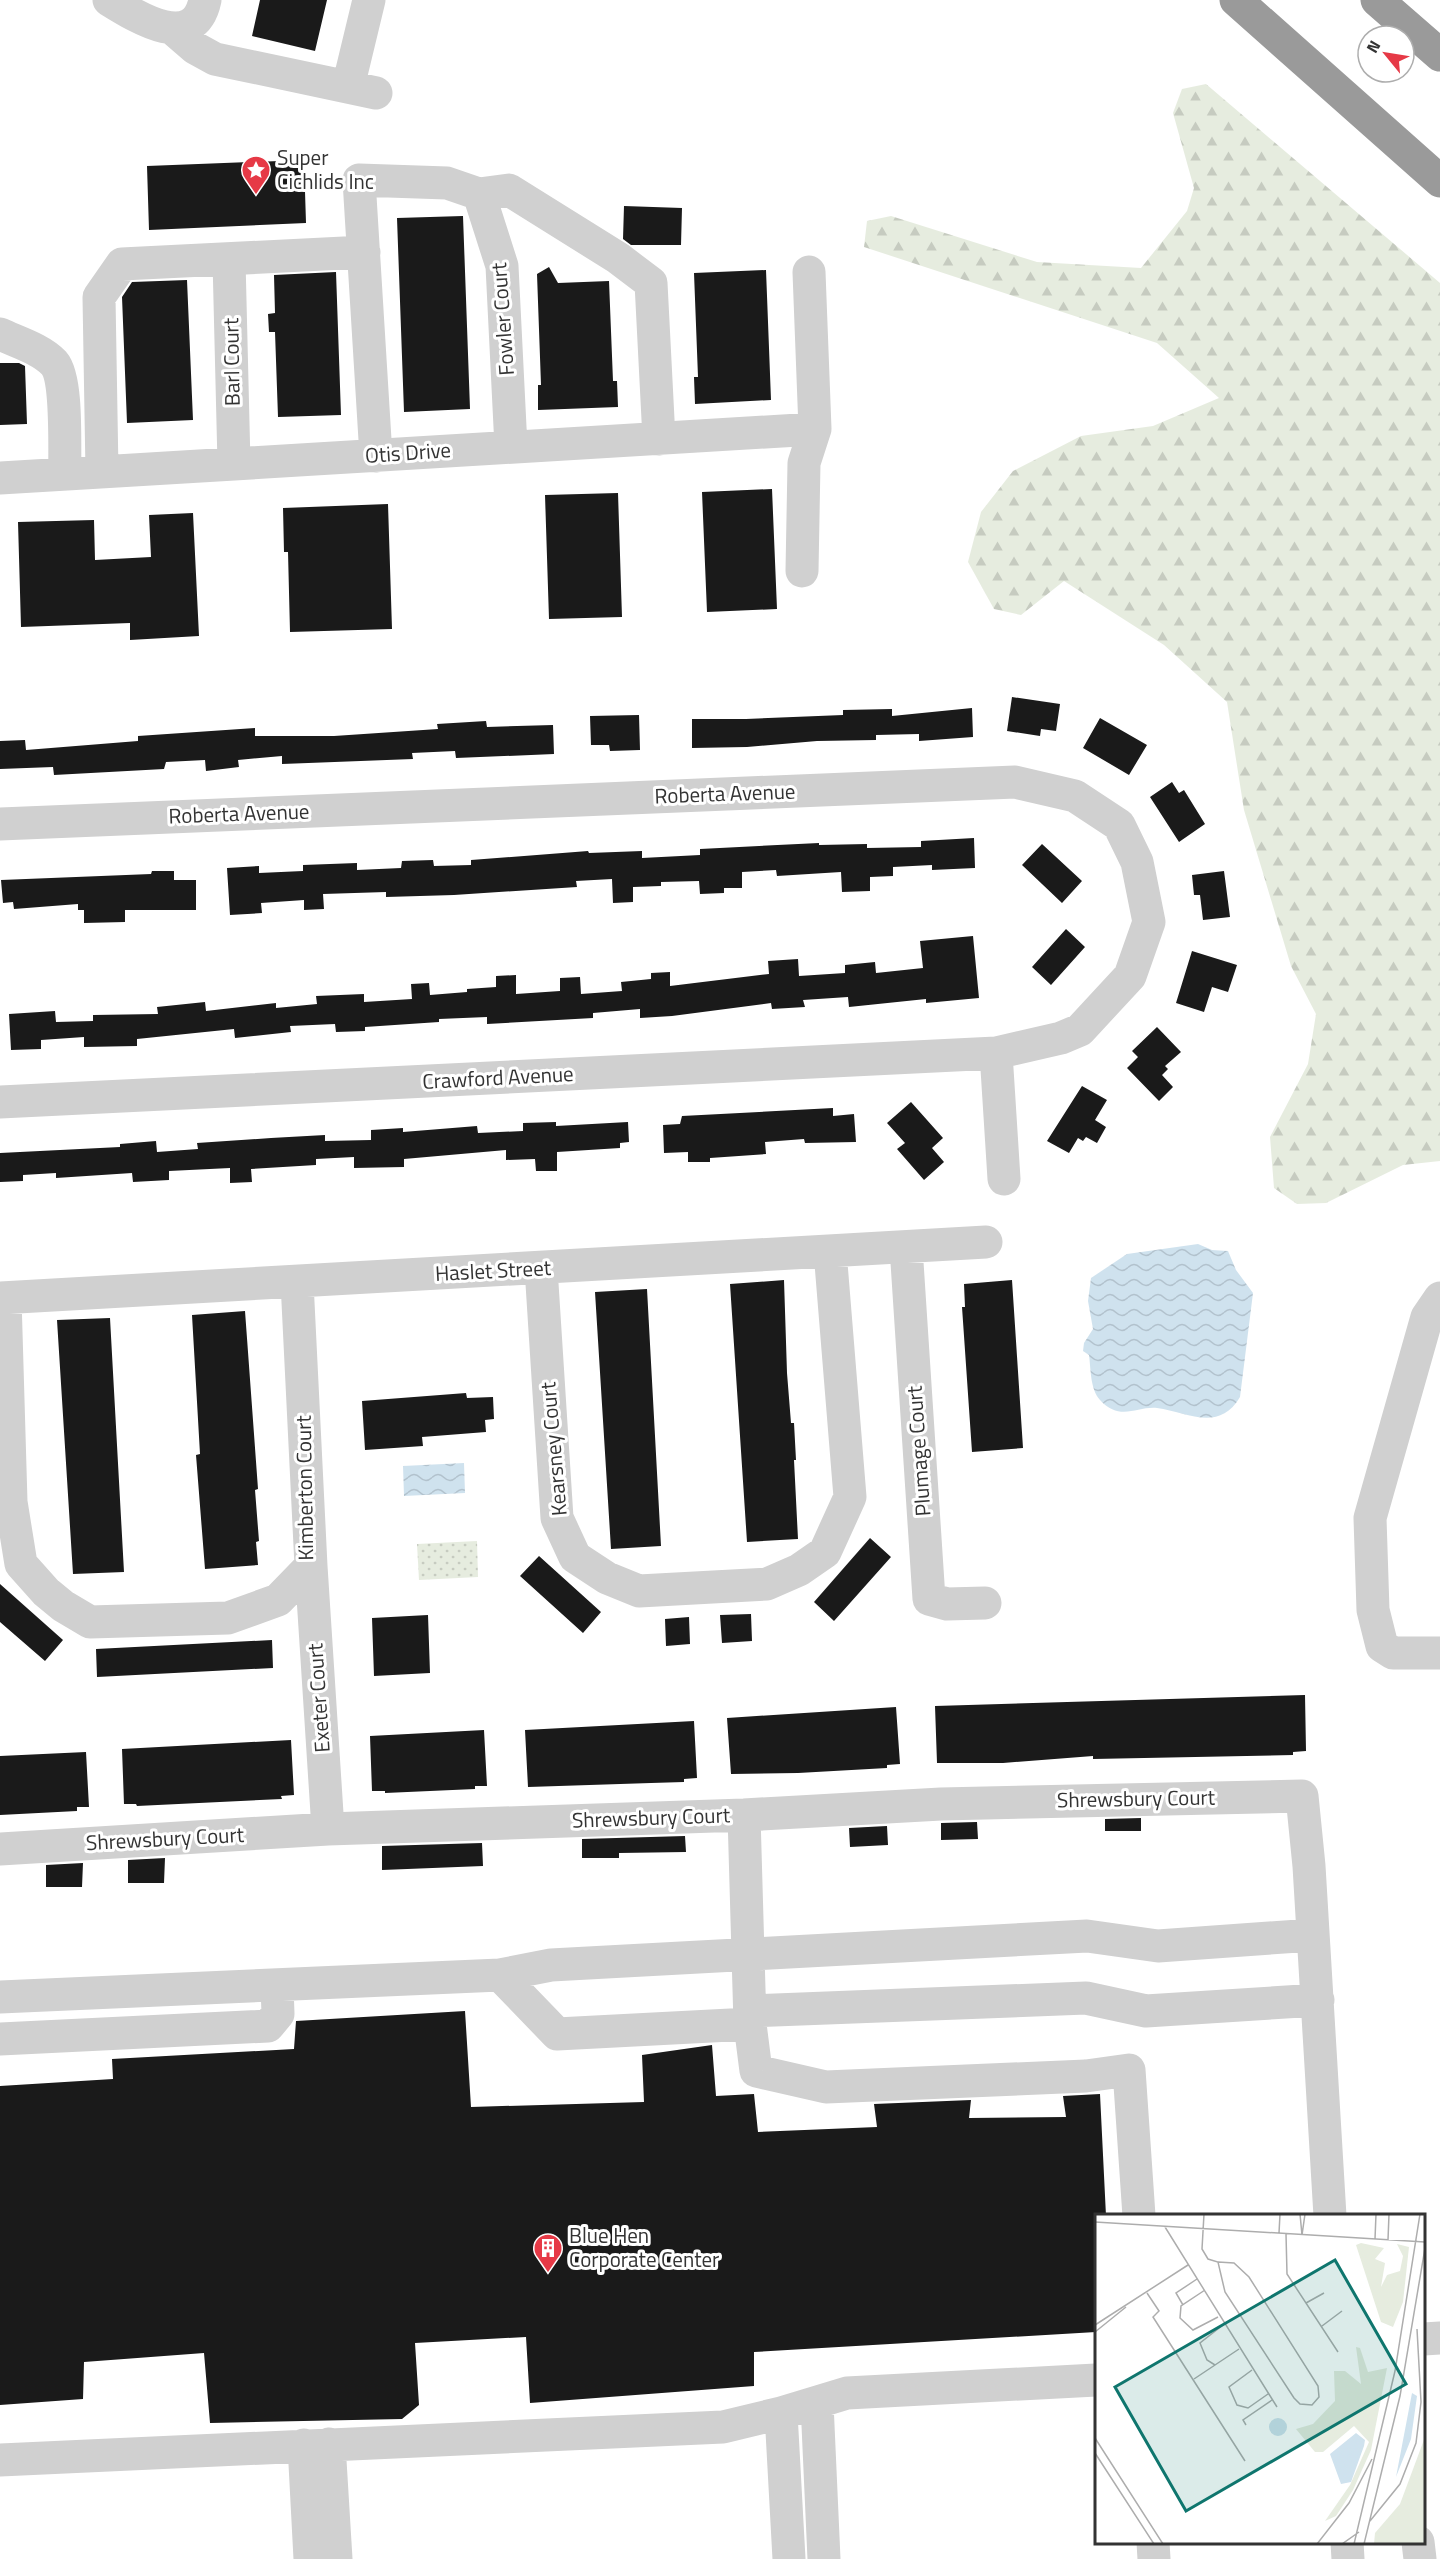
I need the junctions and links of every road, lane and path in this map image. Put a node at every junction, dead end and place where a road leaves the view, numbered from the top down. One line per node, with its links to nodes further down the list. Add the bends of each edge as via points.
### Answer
1 (205, 0): 6 (street, via 202,15 191,25)
2 (369, 0): 6 (street, via 362,90 215,58 195,48)
3 (1236, 0): 8 (highway)
4 (1377, 0): 7 (highway)
5 (112, 1): 6 (street, via 152,24)
6 (173, 29)
7 (1440, 55)
8 (1440, 181)
9 (479, 194): 10 (street, via 447,183 359,180); 15 (street, via 509,190 651,283); 16 (street, Fowler Court, via 502,266)
10 (364, 252): 11 (street); 17 (street)
11 (229, 260): 18 (street, Barl Court); 19 (street, via 122,264 99,297)
12 (809, 272): 14 (street)
13 (0, 334): 20 (street, via 55,364 62,380)
14 (815, 429): 15 (street, Otis Drive); 22 (street, via 804,463)
15 (659, 439): 16 (street, Otis Drive)
16 (511, 447): 17 (street, Otis Drive)
17 (376, 456): 18 (street, Otis Drive)
18 (234, 464): 19 (street, Otis Drive)
19 (102, 472): 20 (street, Otis Drive)
20 (65, 474): 21 (street, Otis Drive)
21 (0, 478)
22 (802, 571)
23 (0, 824): 24 (street, Roberta Avenue, via 1015,782 1075,796 1119,825 1137,862 1149,922 1130,976 1080,1030)
24 (996, 1053): 25 (street, Crawford Avenue); 26 (street)
25 (0, 1102)
26 (1004, 1179)
27 (986, 1242): 28 (street, Haslet Street)
28 (906, 1247): 29 (street, Haslet Street); 35 (street, Plumage Court, via 929,1599 947,1604)
29 (830, 1251): 30 (street, Haslet Street); 30 (street, Kearsney Court, via 850,1497 825,1552 799,1570 767,1584 639,1591 607,1578 575,1557 557,1518)
30 (541, 1268): 31 (street, Haslet Street)
31 (297, 1282): 32 (street, Haslet Street); 34 (street, Kimberton Court)
32 (2, 1298): 34 (street, Kimberton Court, via 11,1502 21,1564 46,1592 90,1622 228,1618 278,1600)
33 (1440, 1298): 36 (street, via 1427,1317 1370,1518 1373,1610 1382,1646 1392,1653)
34 (311, 1566): 38 (street, Exeter Court)
35 (985, 1603)
36 (1440, 1653)
37 (744, 1815): 38 (street, Shrewsbury Court); 40 (street, Shrewsbury Court, via 941,1804 1302,1796); 41 (street)
38 (328, 1829): 39 (street, Shrewsbury Court)
39 (0, 1849)
40 (1313, 1935): 41 (street, via 1158,1946 1087,1936); 46 (street)
41 (748, 1955): 42 (street, via 551,1965); 47 (street)
42 (500, 1976): 43 (street); 47 (street, via 557,2034)
43 (277, 1986): 44 (street); 48 (street, via 278,2014 268,2026)
44 (82, 1994): 45 (street); 48 (street)
45 (0, 1997)
46 (1318, 2000): 47 (street, via 1146,2011 1086,1998); 51 (street)
47 (750, 2018): 50 (street, via 756,2070 826,2087 1086,2076 1129,2070)
48 (82, 2035): 49 (street)
49 (0, 2038)
50 (1139, 2214)
51 (1330, 2214)
52 (1440, 2338): 53 (street)
53 (1425, 2339)
54 (1095, 2380): 55 (street, via 847,2393)
55 (817, 2403): 56 (street); 67 (street)
56 (781, 2413): 57 (street, via 723,2427); 66 (street)
57 (316, 2444): 58 (street); 64 (street); 65 (street)
58 (0, 2460)
59 (1440, 2538): 60 (street)
60 (1425, 2539)
61 (1153, 2544): 68 (street)
62 (1347, 2544): 69 (street)
63 (1418, 2544): 70 (street)
64 (310, 2559)
65 (336, 2559)
66 (789, 2559)
67 (824, 2559)
68 (1154, 2559)
69 (1348, 2559)
70 (1420, 2559)

